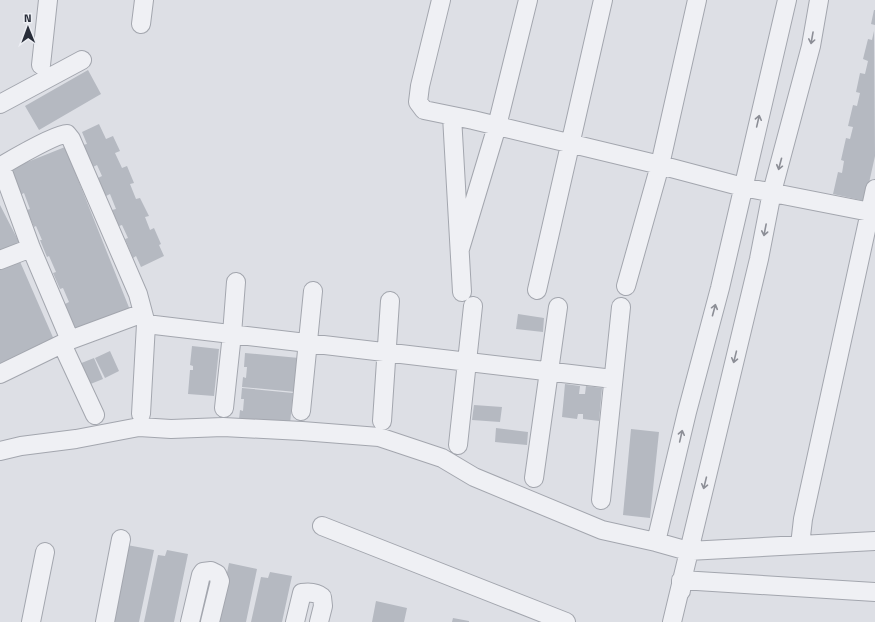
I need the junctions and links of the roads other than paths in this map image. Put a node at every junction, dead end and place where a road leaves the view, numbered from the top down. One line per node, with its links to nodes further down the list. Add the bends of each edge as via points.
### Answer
1 (48, 0): 11 (street)
2 (144, 0): 9 (street)
3 (441, 0): 13 (street, via 418,102 424,110)
4 (528, 0): 14 (street)
5 (603, 0): 15 (street)
6 (697, 0): 16 (street)
7 (787, 0): 17 (street, one-way to 7)
8 (819, 0): 19 (street, one-way to 19, via 811,46)
9 (141, 24)
10 (82, 60): 12 (street)
11 (41, 65)
12 (0, 104)
13 (452, 116): 14 (street); 22 (street)
14 (497, 126): 15 (street); 22 (street)
15 (570, 144): 16 (street); 26 (street)
16 (660, 165): 17 (street); 25 (street)
17 (743, 187): 19 (street); 52 (street, one-way to 17)
18 (875, 189): 20 (street)
19 (772, 192): 20 (street); 54 (street, one-way to 54, via 759,259)
20 (872, 213): 53 (street, via 803,519)
21 (31, 248): 23 (street); 31 (street, via 0,166 51,139 67,134 138,294); 33 (street)
22 (460, 249): 36 (street, via 468,299)
23 (0, 260)
24 (236, 282): 32 (street)
25 (626, 286)
26 (537, 290)
27 (313, 291): 34 (street)
28 (390, 301): 35 (street)
29 (558, 307): 37 (street)
30 (620, 307): 39 (street)
31 (145, 319): 32 (street); 33 (street); 43 (street)
32 (232, 334): 34 (street); 40 (street)
33 (66, 342): 38 (street); 42 (street)
34 (308, 343): 35 (street); 41 (street)
35 (387, 352): 36 (street); 44 (street)
36 (466, 362): 37 (street); 45 (street)
37 (549, 372): 39 (street); 47 (street)
38 (0, 374)
39 (613, 379): 48 (street)
40 (224, 408)
41 (301, 411)
42 (95, 414)
43 (141, 414)
44 (382, 421)
45 (458, 445)
46 (0, 451): 52 (street, via 139,427 223,427 379,437 442,458 474,477 602,530)
47 (534, 478)
48 (601, 500)
49 (322, 526): 64 (street)
50 (121, 539): 59 (street)
51 (875, 541): 53 (street)
52 (656, 542): 54 (street)
53 (800, 545): 54 (street)
54 (688, 551): 56 (street)
55 (45, 552): 58 (street)
56 (681, 580): 57 (street); 65 (street); 66 (street)
57 (875, 592)
58 (31, 622)
59 (105, 622)
60 (190, 622): 61 (street, via 200,575 211,571 217,574 220,581)
61 (210, 622)
62 (295, 622): 63 (street, via 302,593 307,592 322,597)
63 (319, 622)
64 (566, 622)
65 (672, 622)
66 (679, 622)

